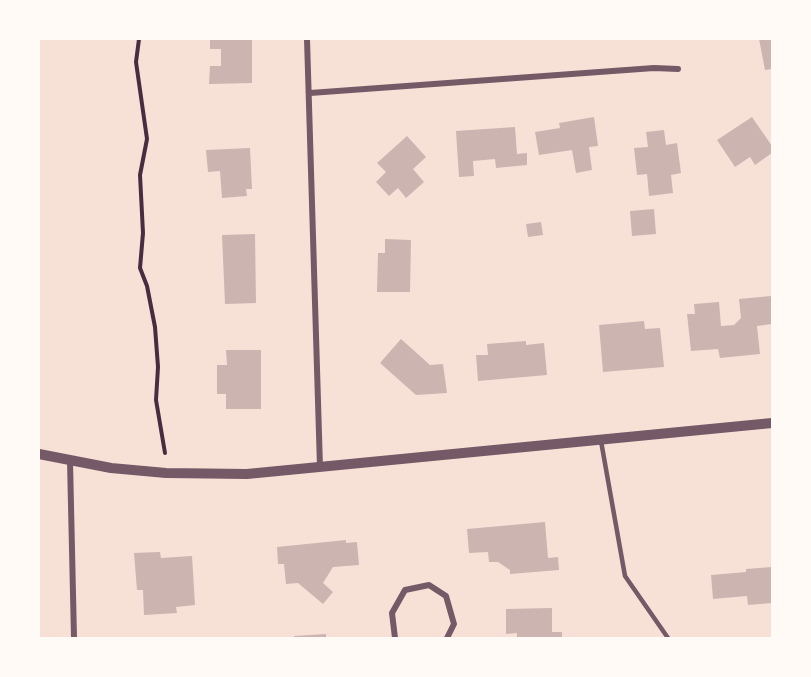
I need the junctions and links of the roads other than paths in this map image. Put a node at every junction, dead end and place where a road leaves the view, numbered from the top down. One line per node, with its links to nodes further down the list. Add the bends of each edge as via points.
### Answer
1 (307, 39): 3 (street)
2 (678, 69): 3 (street)
3 (310, 93): 8 (street)
4 (772, 423): 5 (street)
5 (601, 441): 8 (street); 12 (lane, via 625,576)
6 (39, 454): 7 (street)
7 (70, 461): 8 (street, via 189,474 247,474); 9 (street)
8 (320, 467)
9 (74, 638)
10 (395, 638): 11 (street, via 392,613 405,590 429,585 446,596 454,624)
11 (447, 638)
12 (668, 638)

